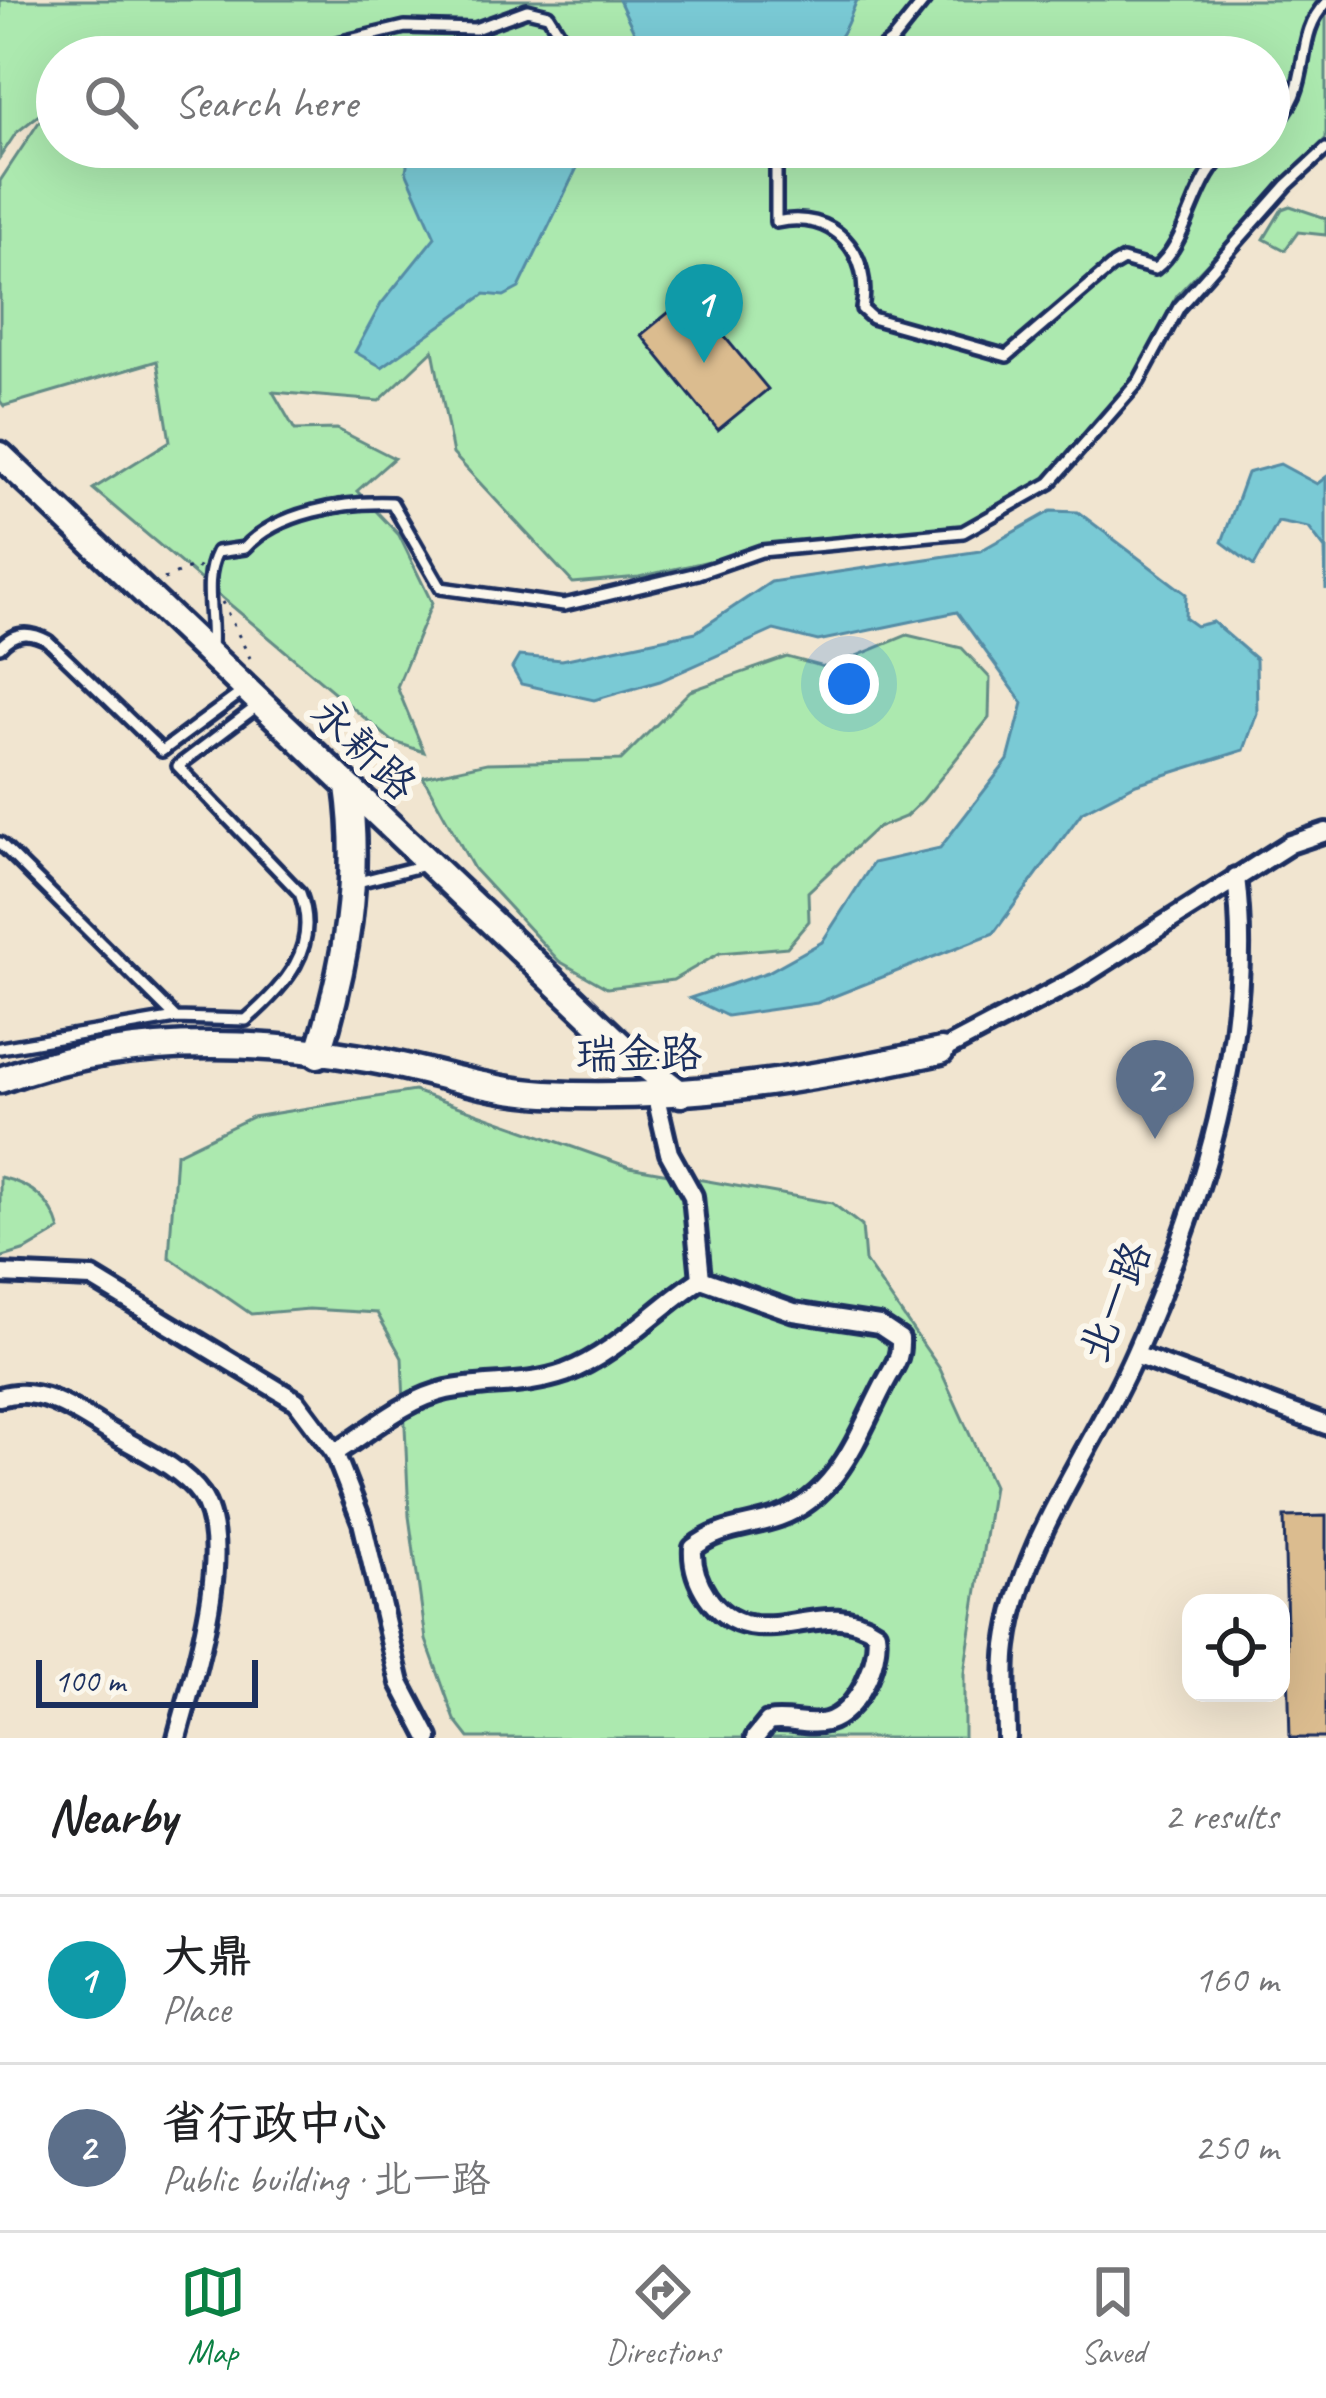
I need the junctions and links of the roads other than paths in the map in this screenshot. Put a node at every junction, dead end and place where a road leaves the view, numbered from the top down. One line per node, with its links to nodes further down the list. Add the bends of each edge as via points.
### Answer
1 (925, 0): 5 (lane)
2 (1326, 3): 6 (lane, via 1310,25)
3 (367, 36): 4 (lane, via 405,27 475,28 527,10 548,15)
4 (561, 36)
5 (896, 36)
6 (1290, 107)
7 (1326, 149): 12 (lane, via 1179,307 1138,381 1050,483 963,532 761,551 604,596 542,604 441,588 392,503 358,501 217,552 207,572)
8 (776, 168): 9 (lane, via 776,222 825,222 844,239 860,267 862,309 872,318 1007,356 1111,267 1123,260 1154,269 1168,259)
9 (1212, 168)
10 (0, 454): 12 (street, 永新路)
11 (0, 646): 14 (lane, via 16,634 48,640)
12 (211, 655): 13 (street, 永新路)
13 (254, 696): 14 (lane); 15 (lane); 16 (street, 永新路)
14 (162, 751): 15 (lane)
15 (178, 766): 22 (lane, via 300,893 306,929 286,986 246,1020)
16 (348, 786): 19 (street, 永新路); 21 (street)
17 (1326, 832): 20 (street, 瑞金路)
18 (0, 843): 22 (lane)
19 (430, 864): 21 (lane); 28 (street, 永新路)
20 (1236, 877): 24 (street, 瑞金路, via 1078,980); 31 (street, 北一路, via 1244,938 1207,1164)
21 (353, 884): 25 (street)
22 (176, 1018): 23 (lane)
23 (0, 1048)
24 (941, 1051): 28 (street, 瑞金路, via 804,1082)
25 (318, 1054): 26 (street, 瑞金路, via 171,1043 42,1064); 27 (street, 瑞金路, via 542,1094)
26 (0, 1080)
27 (655, 1094): 28 (street, 瑞金路); 30 (street, via 669,1153 693,1196)
28 (681, 1094)
29 (0, 1274): 34 (street, via 92,1278 147,1306 296,1401)
30 (701, 1279): 34 (street, via 569,1371 521,1386 420,1398); 37 (street, via 794,1312 879,1325 900,1339 901,1357 860,1442 812,1499 692,1548 703,1591 749,1625 827,1615 876,1632 874,1660 851,1705 821,1724 768,1723)
31 (1135, 1355): 33 (street); 38 (street, 北一路, via 1034,1550 1007,1645)
32 (0, 1397): 35 (street, via 26,1391 72,1408 203,1497 211,1613)
33 (1326, 1425)
34 (335, 1453): 36 (street, via 362,1522 400,1683)
35 (176, 1738)
36 (429, 1738)
37 (755, 1738)
38 (1007, 1738)

